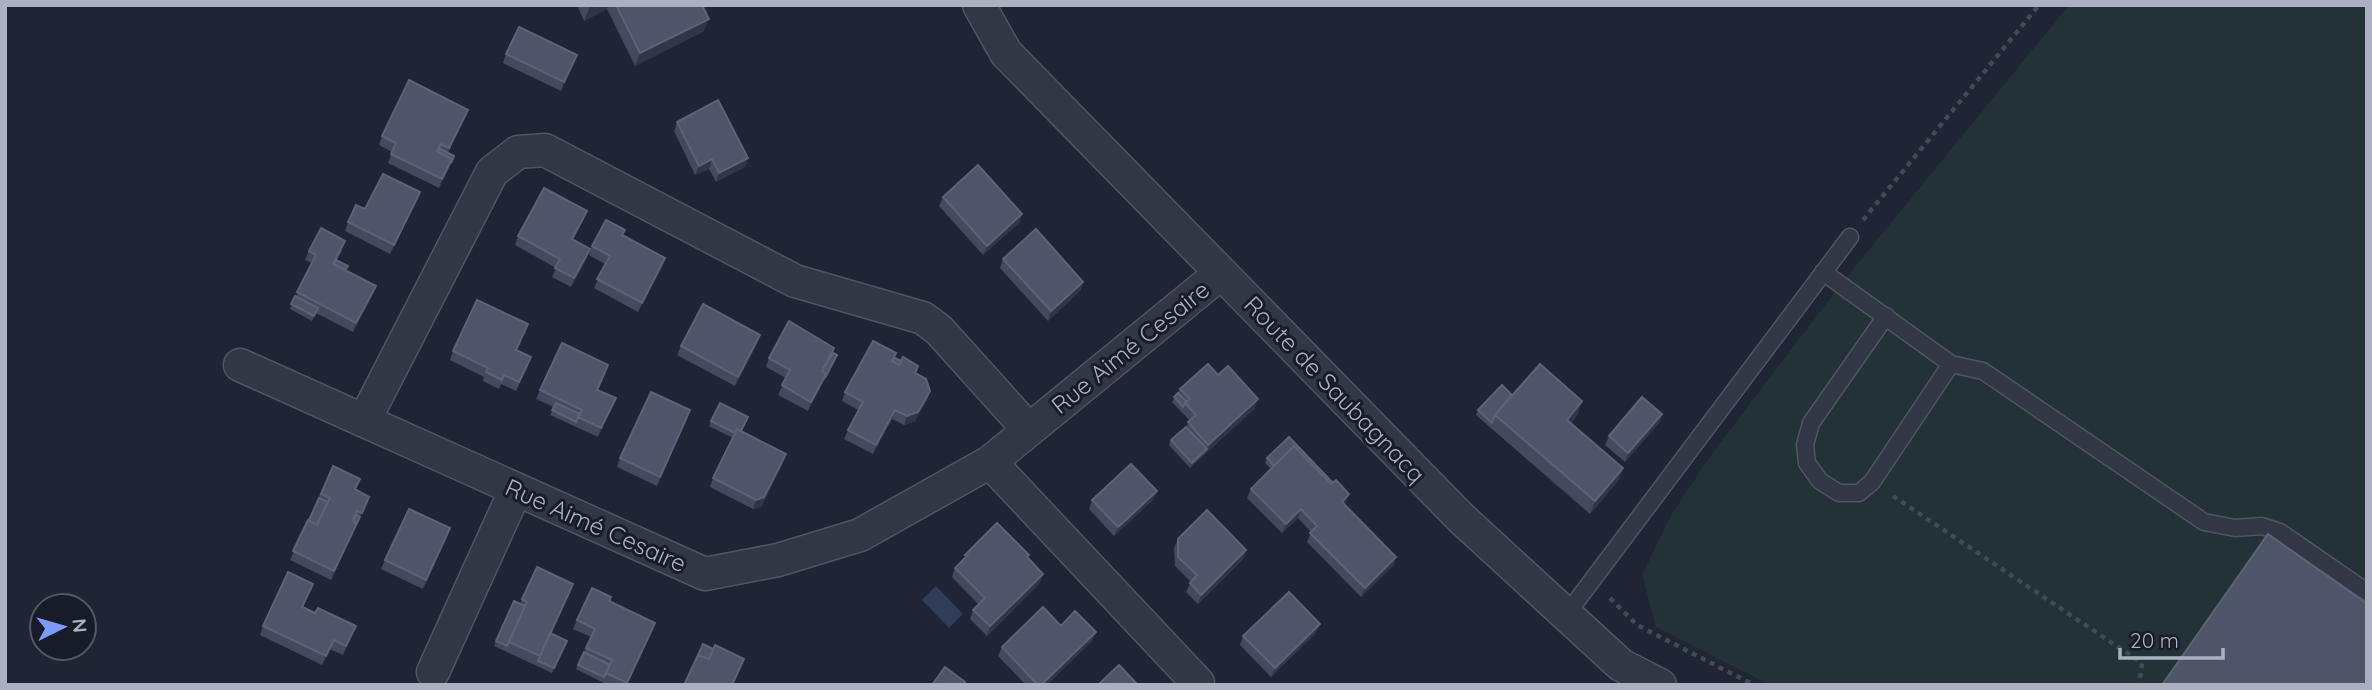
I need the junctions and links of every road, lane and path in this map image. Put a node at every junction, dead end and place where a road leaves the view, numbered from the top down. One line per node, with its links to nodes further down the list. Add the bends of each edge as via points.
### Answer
1 (979, 5): 5 (street, Route de Saubagnacq, via 1006,53)
2 (2039, 5): 3 (path)
3 (1850, 237): 4 (lane)
4 (1823, 272): 6 (lane); 14 (lane)
5 (1221, 273): 10 (street, Rue Aimé Cesaire); 16 (street, Route de Saubagnacq, via 1461,518)
6 (1886, 316): 7 (lane); 12 (lane, via 1811,423 1805,445 1807,463 1820,481 1839,493 1859,494)
7 (1951, 364): 12 (lane); 15 (lane, via 1983,371 2204,522 2235,528 2262,526 2280,532)
8 (240, 365): 9 (street, Rue Aimé Cesaire)
9 (364, 421): 10 (street, via 492,172 518,152 545,150 795,281 923,318); 13 (street, Rue Aimé Cesaire)
10 (1029, 430): 11 (street, Rue Aimé Cesaire)
11 (990, 461): 13 (street, Rue Aimé Cesaire, via 860,535 778,561 705,574); 19 (street)
12 (1872, 482): 22 (path, via 2142,663)
13 (516, 489): 17 (street)
14 (1590, 582): 16 (lane); 21 (path, via 1637,625)
15 (2367, 592)
16 (1566, 615): 18 (street, Route de Saubagnacq)
17 (433, 672)
18 (1616, 675): 20 (street, Route de Saubagnacq)
19 (1198, 682)
20 (1660, 685)
21 (1754, 685)
22 (2139, 685)

